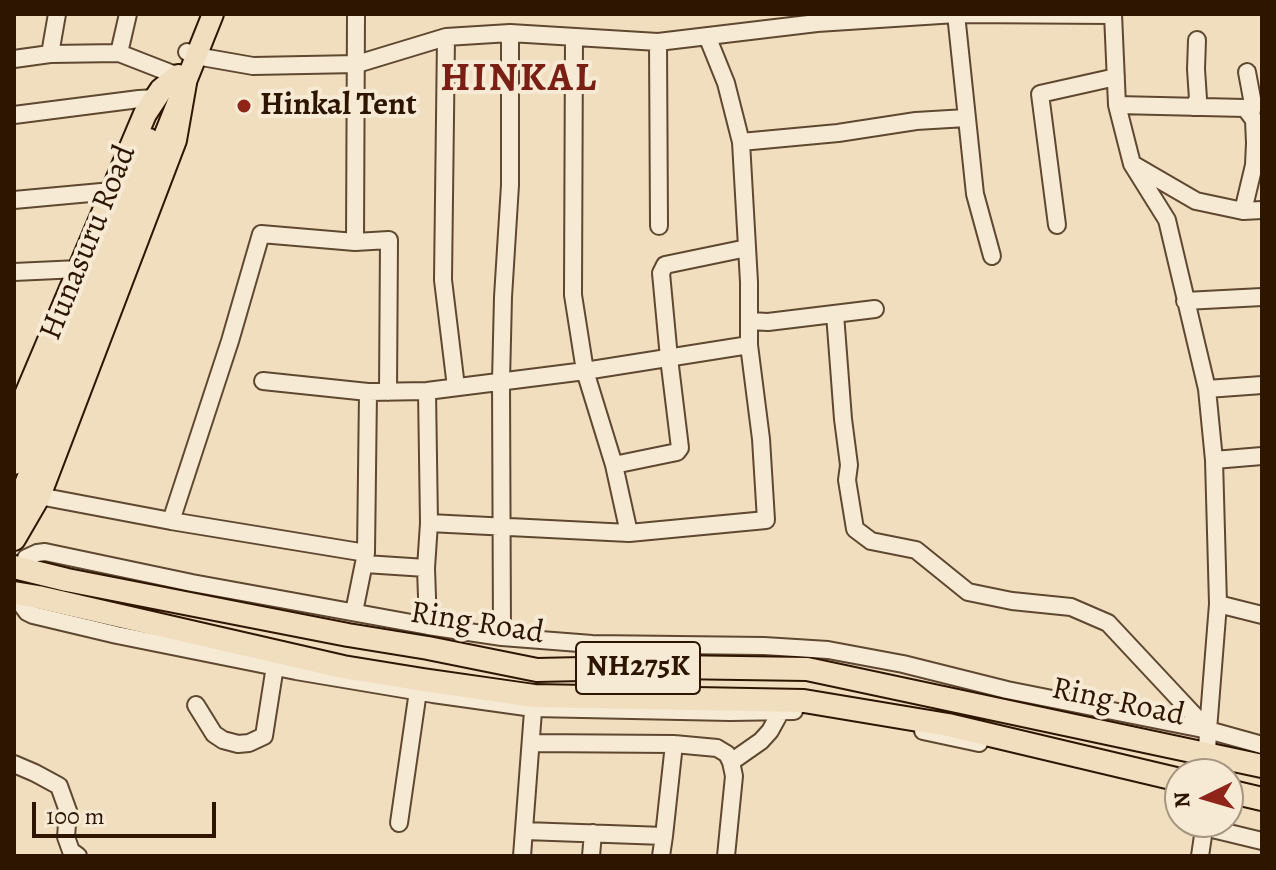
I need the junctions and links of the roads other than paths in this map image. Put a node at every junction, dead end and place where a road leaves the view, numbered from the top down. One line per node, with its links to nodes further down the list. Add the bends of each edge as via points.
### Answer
1 (57, 14): 16 (street)
2 (128, 14): 15 (street)
3 (203, 14): 17 (main road)
4 (213, 14): 17 (main road)
5 (356, 14): 19 (street)
6 (957, 14): 7 (street); 8 (street); 27 (street)
7 (1113, 14): 21 (street)
8 (817, 18): 10 (street)
9 (510, 33): 11 (street); 12 (street); 51 (street)
10 (707, 36): 14 (street); 29 (street)
11 (446, 37): 19 (street); 54 (street, via 443,280)
12 (574, 37): 14 (street); 49 (street, via 573,295)
13 (1197, 40): 24 (street, via 1198,99)
14 (658, 42): 36 (street)
15 (119, 53): 16 (street); 22 (street)
16 (50, 54): 18 (street)
17 (192, 54): 19 (street, via 253,66); 22 (main road)
18 (14, 59)
19 (357, 64): 37 (street)
20 (1247, 72): 26 (street)
21 (1116, 77): 23 (street); 35 (street, via 1040,94)
22 (170, 87): 25 (street, via 139,99); 28 (main road); 31 (highway, via 145,114); 64 (highway, via 175,140)
23 (1117, 105): 24 (street); 30 (street)
24 (1193, 107): 26 (street, via 1245,108)
25 (14, 115)
26 (1251, 116): 34 (street, via 1254,165)
27 (966, 118): 29 (street); 39 (street, via 975,194)
28 (158, 133): 62 (main road, Hunasuru Road, via 129,184); 65 (main road, Hunasuru Road)
29 (741, 142): 38 (street)
30 (1132, 164): 34 (street, via 1196,201); 43 (street, via 1167,220)
31 (112, 191): 32 (street); 40 (highway)
32 (14, 200)
33 (1262, 210): 34 (street)
34 (1243, 211)
35 (1057, 225)
36 (659, 226)
37 (355, 242): 58 (street, via 389,240); 66 (street, via 261,234)
38 (747, 248): 46 (street); 48 (street, via 665,265 661,273)
39 (992, 256)
40 (79, 269): 41 (street); 53 (highway)
41 (14, 272)
42 (1262, 297): 43 (street)
43 (1185, 301): 55 (street)
44 (875, 309): 45 (street)
45 (835, 314): 46 (street); 86 (street, via 855,529 871,541 916,550 968,592 1071,607 1108,623)
46 (749, 321): 47 (street)
47 (749, 345): 48 (street); 69 (street, via 766,520)
48 (669, 358): 49 (street); 63 (street, via 680,448)
49 (585, 371): 51 (street); 63 (street)
50 (263, 381): 57 (street)
51 (501, 381): 54 (street); 68 (street)
52 (1262, 385): 55 (street)
53 (22, 386): 59 (highway)
54 (456, 387): 56 (street)
55 (1207, 389): 61 (street)
56 (427, 391): 58 (street); 67 (street)
57 (368, 392): 58 (street); 71 (street)
58 (388, 392)
59 (14, 423)
60 (1262, 456): 61 (street)
61 (1214, 460): 74 (street)
62 (14, 464)
63 (614, 465): 69 (street)
64 (39, 496): 66 (street); 70 (highway)
65 (14, 506)
66 (171, 521): 71 (street)
67 (429, 523): 68 (street); 72 (street)
68 (502, 526): 69 (street); 80 (street)
69 (629, 533)
70 (23, 554): 75 (street, via 45,552); 90 (highway, Ring Road / NH275K, via 317,629 537,670 807,669)
71 (365, 559): 72 (street); 75 (street)
72 (426, 568): 77 (street)
73 (21, 598): 78 (highway, Ring Road / NH275K); 79 (street, via 33,615)
74 (1218, 604): 76 (street); 86 (street)
75 (354, 612): 77 (street)
76 (1262, 615)
77 (428, 626): 80 (street)
78 (173, 628): 79 (street); 83 (highway, Ring Road / NH275K)
79 (125, 636): 81 (street)
80 (502, 637): 86 (street, via 828,650)
81 (275, 666): 82 (street); 84 (street, via 264,736 249,743 223,740)
82 (418, 691): 83 (street); 96 (street)
83 (533, 702): 85 (street); 87 (street); 94 (highway, Ring Road / NH275K, via 804,701 948,725)
84 (196, 705)
85 (781, 711): 91 (street, via 761,741); 95 (street, via 922,731)
86 (1208, 730): 89 (street); 90 (street)
87 (531, 743): 88 (street); 97 (street)
88 (674, 744): 91 (street, via 717,748); 99 (street)
89 (1262, 745)
90 (1207, 754): 93 (highway, Ring Road / NH275K)
91 (731, 762): 104 (street)
92 (14, 764): 100 (street, via 59,786 68,811 66,837)
93 (1262, 766)
94 (1164, 776)
95 (1164, 784)
96 (399, 823)
97 (525, 831): 98 (street); 101 (street)
98 (593, 833): 99 (street); 102 (street)
99 (664, 836): 103 (street)
100 (78, 856)
101 (522, 856)
102 (591, 856)
103 (661, 856)
104 (726, 856)

